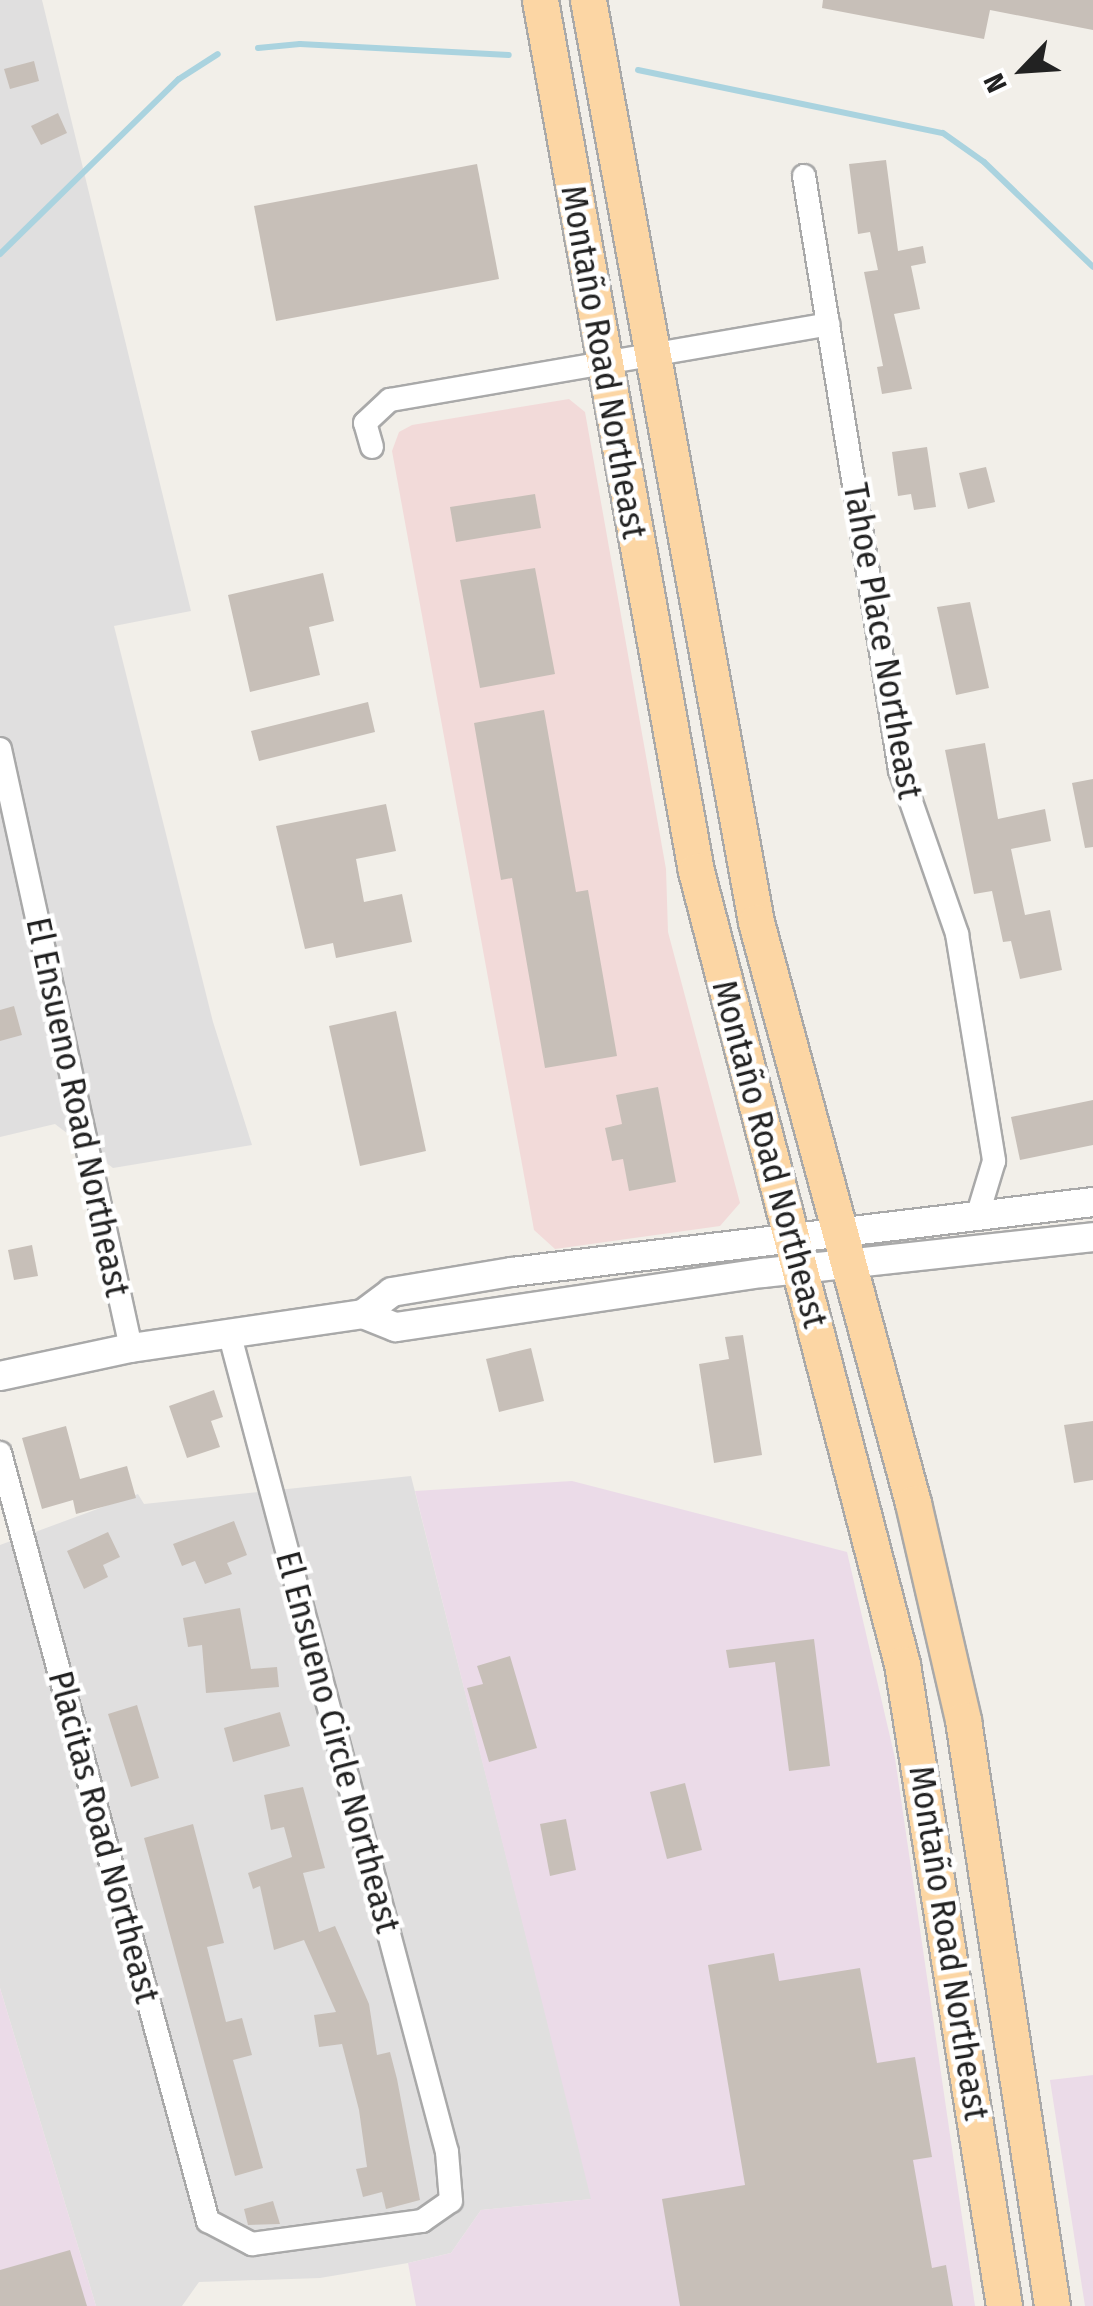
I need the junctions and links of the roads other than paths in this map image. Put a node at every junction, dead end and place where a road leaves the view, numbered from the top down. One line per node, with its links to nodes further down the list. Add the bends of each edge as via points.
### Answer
1 (540, 0): 6 (main road, Montaño Road Northeast)
2 (588, 0): 5 (main road, Montaño Road Northeast)
3 (804, 176): 4 (street, Tahoe Place Northeast)
4 (828, 324): 5 (street); 10 (street, Tahoe Place Northeast, via 900,770 957,934 994,1161)
5 (650, 354): 6 (street); 12 (main road, Montaño Road Northeast, via 752,903)
6 (604, 362): 7 (street, via 390,400 365,424); 13 (main road, Montaño Road Northeast, via 696,870)
7 (372, 446)
8 (0, 749): 15 (street, El Ensueno Road Northeast)
9 (1093, 1202): 10 (street)
10 (977, 1217): 12 (street)
11 (1093, 1237): 12 (street)
12 (846, 1251): 13 (street); 20 (main road, Montaño Road Northeast, via 963,1720)
13 (797, 1255): 14 (street, via 602,1258 392,1292 363,1314); 19 (main road, Montaño Road Northeast, via 912,1716)
14 (229, 1332): 15 (street); 18 (street, El Ensueno Circle Northeast, via 447,2152 451,2201 422,2221 252,2244)
15 (131, 1348): 16 (street)
16 (0, 1376)
17 (0, 1453): 18 (street, Placitas Road Northeast)
18 (208, 2220)
19 (1004, 2306)
20 (1052, 2306)

